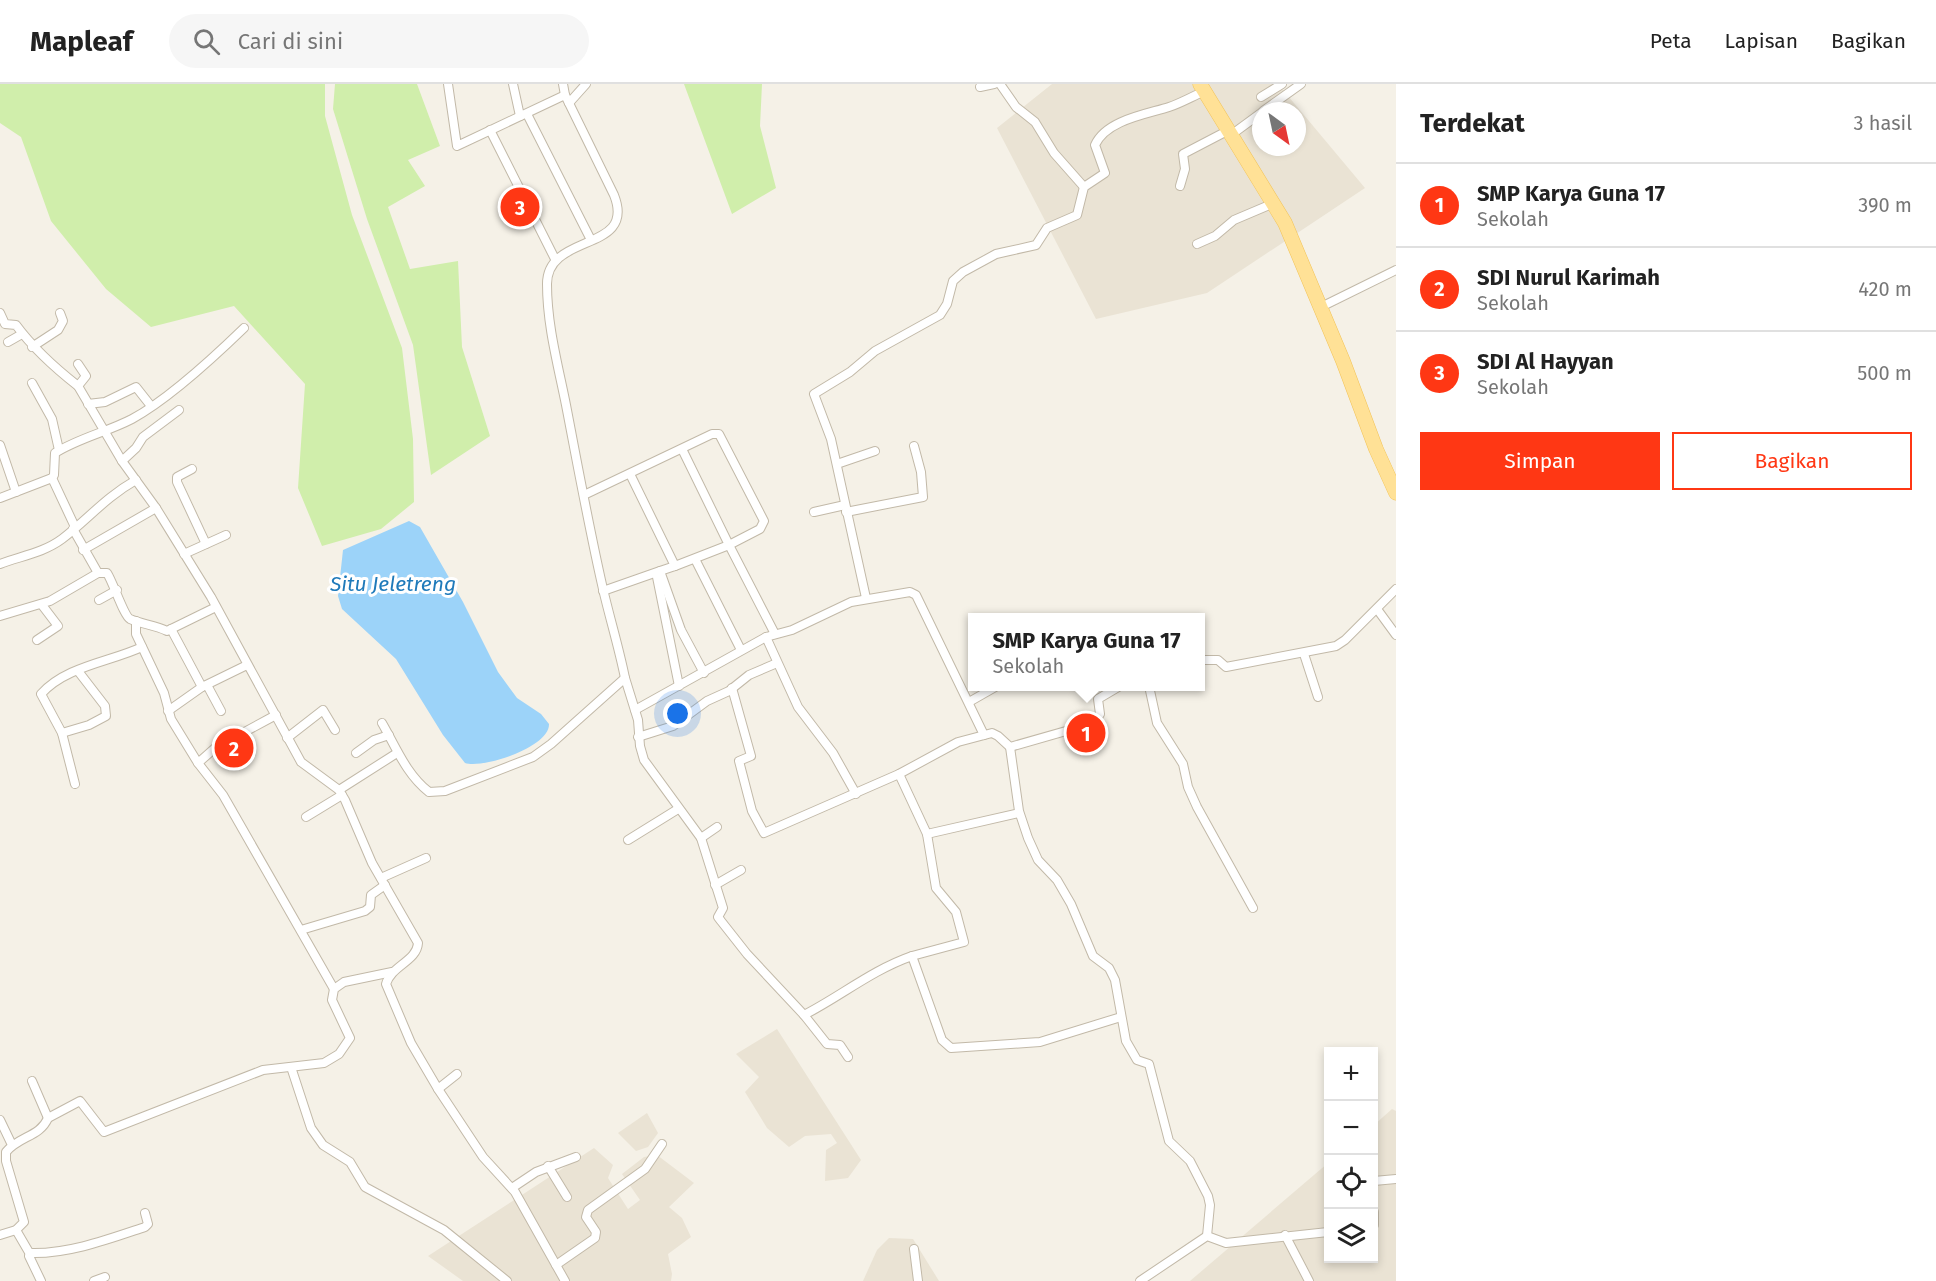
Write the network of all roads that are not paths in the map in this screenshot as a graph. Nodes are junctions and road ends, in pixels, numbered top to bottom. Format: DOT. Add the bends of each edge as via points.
graph roads {
  1 [pos="448,84"];
  2 [pos="513,84"];
  3 [pos="563,84"];
  4 [pos="586,84"];
  5 [pos="994,84"];
  6 [pos="1000,84"];
  7 [pos="1282,84"];
  8 [pos="1300,84"];
  9 [pos="980,87"];
  10 [pos="1202,88"];
  11 [pos="1261,97"];
  12 [pos="567,99"];
  13 [pos="1276,102"];
  14 [pos="524,115"];
  15 [pos="1252,118"];
  16 [pos="490,130"];
  17 [pos="1230,132"];
  18 [pos="1180,186"];
  19 [pos="1084,187"];
  20 [pos="1274,203"];
  21 [pos="591,240"];
  22 [pos="1197,244"];
  23 [pos="555,259"];
  24 [pos="1396,270"];
  25 [pos="1321,307"];
  26 [pos="0,313"];
  27 [pos="60,313"];
  28 [pos="244,328"];
  29 [pos="22,334"];
  30 [pos="8,342"];
  31 [pos="32,346"];
  32 [pos="78,364"];
  33 [pos="32,383"];
  34 [pos="78,386"];
  35 [pos="88,404"];
  36 [pos="151,406"];
  37 [pos="179,410"];
  38 [pos="104,430"];
  39 [pos="0,445"];
  40 [pos="914,446"];
  41 [pos="682,449"];
  42 [pos="59,450"];
  43 [pos="875,451"];
  44 [pos="122,461"];
  45 [pos="837,464"];
  46 [pos="192,470"];
  47 [pos="630,474"];
  48 [pos="52,478"];
  49 [pos="136,480"];
  50 [pos="16,492"];
  51 [pos="1396,492"];
  52 [pos="584,495"];
  53 [pos="0,498"];
  54 [pos="156,508"];
  55 [pos="846,509"];
  56 [pos="814,512"];
  57 [pos="74,528"];
  58 [pos="226,535"];
  59 [pos="206,544"];
  60 [pos="729,545"];
  61 [pos="83,550"];
  62 [pos="184,554"];
  63 [pos="695,559"];
  64 [pos="0,564"];
  65 [pos="675,566"];
  66 [pos="658,572"];
  67 [pos="98,573"];
  68 [pos="1396,589"];
  69 [pos="117,590"];
  70 [pos="603,591"];
  71 [pos="866,598"];
  72 [pos="99,600"];
  73 [pos="42,605"];
  74 [pos="216,607"];
  75 [pos="1377,609"];
  76 [pos="0,616"];
  77 [pos="136,621"];
  78 [pos="171,629"];
  79 [pos="775,634"];
  80 [pos="1396,635"];
  81 [pos="766,637"];
  82 [pos="37,640"];
  83 [pos="142,647"];
  84 [pos="741,650"];
  85 [pos="1304,654"];
  86 [pos="1205,660"];
  87 [pos="777,663"];
  88 [pos="247,665"];
  89 [pos="78,671"];
  90 [pos="704,673"];
  91 [pos="625,678"];
  92 [pos="205,686"];
  93 [pos="679,686"];
  94 [pos="732,688"];
  95 [pos="990,691"];
  96 [pos="1113,691"];
  97 [pos="1150,691"];
  98 [pos="1318,697"];
  99 [pos="969,702"];
  100 [pos="635,710"];
  101 [pos="168,711"];
  102 [pos="221,711"];
  103 [pos="276,715"];
  104 [pos="382,723"];
  105 [pos="335,730"];
  106 [pos="62,733"];
  107 [pos="389,735"];
  108 [pos="984,735"];
  109 [pos="639,737"];
  110 [pos="287,738"];
  111 [pos="1010,747"];
  112 [pos="356,753"];
  113 [pos="397,753"];
  114 [pos="198,763"];
  115 [pos="899,774"];
  116 [pos="75,784"];
  117 [pos="341,793"];
  118 [pos="856,794"];
  119 [pos="678,809"];
  120 [pos="1019,813"];
  121 [pos="306,817"];
  122 [pos="717,827"];
  123 [pos="927,834"];
  124 [pos="701,838"];
  125 [pos="628,840"];
  126 [pos="426,858"];
  127 [pos="741,870"];
  128 [pos="383,882"];
  129 [pos="715,885"];
  130 [pos="1253,908"];
  131 [pos="301,930"];
  132 [pos="912,956"];
  133 [pos="392,972"];
  134 [pos="334,989"];
  135 [pos="804,1015"];
  136 [pos="1121,1017"];
  137 [pos="848,1057"];
  138 [pos="291,1067"];
  139 [pos="457,1074"];
  140 [pos="32,1081"];
  141 [pos="438,1089"];
  142 [pos="48,1118"];
  143 [pos="0,1120"];
  144 [pos="662,1144"];
  145 [pos="12,1145"];
  146 [pos="576,1157"];
  147 [pos="548,1166"];
  148 [pos="1396,1179"];
  149 [pos="1378,1181"];
  150 [pos="512,1188"];
  151 [pos="567,1197"];
  152 [pos="145,1213"];
  153 [pos="16,1230"];
  154 [pos="1324,1232"];
  155 [pos="0,1235"];
  156 [pos="1286,1235"];
  157 [pos="1207,1236"];
  158 [pos="914,1249"];
  159 [pos="30,1254"];
  160 [pos="556,1265"];
  161 [pos="105,1277"];
  162 [pos="41,1281"];
  163 [pos="94,1281"];
  164 [pos="507,1281"];
  165 [pos="565,1281"];
  166 [pos="918,1281"];
  167 [pos="1140,1281"];
  168 [pos="1309,1281"];
  1 -- 16 [label="street" via="457,146"];
  2 -- 14 [label="street"];
  3 -- 12 [label="street"];
  4 -- 12 [label="street"];
  5 -- 9 [label="street"];
  6 -- 19 [label="street" via="1016,107 1035,122 1054,153"];
  7 -- 11 [label="street"];
  8 -- 13 [label="street"];
  10 -- 17 [label="main road"];
  10 -- 19 [label="street" via="1169,107 1131,116 1101,137 1095,145 1105,173"];
  12 -- 14 [label="street"];
  12 -- 21 [label="street" via="618,210 613,229"];
  14 -- 16 [label="street"];
  14 -- 21 [label="street"];
  15 -- 17 [label="street"];
  16 -- 23 [label="street"];
  17 -- 18 [label="street" via="1183,154 1185,169"];
  17 -- 20 [label="main road"];
  19 -- 45 [label="street" via="1074,217 1047,228 1036,245 996,254 963,272 953,281 940,315 875,351 815,393"];
  20 -- 22 [label="street" via="1234,219 1215,236"];
  20 -- 25 [label="main road"];
  21 -- 23 [label="street"];
  23 -- 52 [label="street" via="547,273 548,306"];
  24 -- 25 [label="street"];
  25 -- 51 [label="main road"];
  26 -- 29 [label="street" via="5,324 16,325"];
  27 -- 31 [label="street" via="63,321 59,328"];
  28 -- 36 [label="street"];
  29 -- 30 [label="street"];
  29 -- 31 [label="street"];
  31 -- 34 [label="street"];
  32 -- 34 [label="street" via="86,376"];
  33 -- 42 [label="street" via="52,418"];
  34 -- 35 [label="street"];
  35 -- 36 [label="street" via="105,402 136,387"];
  35 -- 38 [label="street"];
  36 -- 38 [label="street"];
  37 -- 44 [label="street" via="143,437"];
  38 -- 42 [label="street"];
  38 -- 44 [label="street"];
  39 -- 50 [label="street"];
  40 -- 55 [label="street" via="923,497"];
  41 -- 47 [label="street"];
  41 -- 60 [label="street"];
  41 -- 60 [label="street" via="719,434 762,517 760,529"];
  42 -- 48 [label="street" via="53,455"];
  43 -- 45 [label="street"];
  44 -- 49 [label="street"];
  45 -- 55 [label="street"];
  46 -- 59 [label="street" via="177,477 177,482"];
  47 -- 52 [label="street"];
  47 -- 65 [label="street"];
  48 -- 50 [label="street"];
  48 -- 57 [label="street"];
  49 -- 54 [label="street"];
  49 -- 57 [label="street" via="108,497"];
  50 -- 53 [label="street"];
  52 -- 70 [label="street"];
  54 -- 61 [label="street"];
  54 -- 62 [label="street"];
  55 -- 56 [label="street"];
  55 -- 71 [label="street"];
  57 -- 61 [label="street"];
  57 -- 64 [label="street" via="39,552"];
  58 -- 59 [label="street"];
  59 -- 62 [label="street"];
  60 -- 63 [label="street"];
  60 -- 79 [label="street"];
  61 -- 67 [label="street"];
  62 -- 74 [label="street"];
  63 -- 65 [label="street"];
  63 -- 84 [label="street"];
  65 -- 66 [label="street"];
  66 -- 70 [label="street"];
  66 -- 90 [label="street" via="681,630"];
  66 -- 93 [label="street"];
  67 -- 69 [label="street" via="107,573"];
  67 -- 73 [label="street"];
  68 -- 75 [label="street"];
  69 -- 72 [label="street"];
  69 -- 77 [label="street" via="126,616"];
  70 -- 91 [label="street"];
  71 -- 79 [label="street"];
  71 -- 99 [label="street" via="908,592 916,595"];
  73 -- 76 [label="street"];
  73 -- 82 [label="street" via="58,626"];
  74 -- 78 [label="street"];
  74 -- 88 [label="street"];
  75 -- 80 [label="street"];
  75 -- 85 [label="street" via="1341,642"];
  77 -- 78 [label="street" via="166,631"];
  77 -- 83 [label="street"];
  78 -- 92 [label="street"];
  79 -- 81 [label="street"];
  81 -- 84 [label="street"];
  81 -- 87 [label="street"];
  83 -- 89 [label="street"];
  83 -- 101 [label="street" via="164,693"];
  84 -- 90 [label="street"];
  85 -- 86 [label="street" via="1226,667 1218,660"];
  85 -- 98 [label="street"];
  87 -- 94 [label="street" via="748,675"];
  87 -- 118 [label="street" via="798,707 838,761"];
  88 -- 92 [label="street"];
  88 -- 103 [label="street"];
  89 -- 106 [label="street" via="41,694"];
  89 -- 106 [label="street" via="105,706 106,716"];
  90 -- 93 [label="street"];
  91 -- 100 [label="street"];
  91 -- 113 [label="street" via="542,751 446,791 429,792"];
  92 -- 101 [label="street"];
  92 -- 102 [label="street"];
  93 -- 100 [label="street"];
  94 -- 109 [label="street" via="673,726"];
  94 -- 118 [label="street" via="751,756 739,761 752,811 764,833"];
  95 -- 99 [label="street"];
  96 -- 111 [label="street" via="1098,699 1100,714 1094,723"];
  97 -- 130 [label="street" via="1157,723 1184,764 1197,807"];
  99 -- 108 [label="street"];
  100 -- 109 [label="street"];
  101 -- 114 [label="street"];
  103 -- 110 [label="street"];
  103 -- 114 [label="street" via="215,748"];
  104 -- 107 [label="street"];
  105 -- 110 [label="street" via="323,710"];
  106 -- 116 [label="street"];
  107 -- 112 [label="street"];
  107 -- 113 [label="street"];
  108 -- 111 [label="street" via="996,734"];
  108 -- 115 [label="street" via="945,747"];
  109 -- 119 [label="street" via="644,760"];
  110 -- 117 [label="street" via="307,769"];
  111 -- 120 [label="street"];
  113 -- 117 [label="street"];
  114 -- 131 [label="street" via="223,795"];
  115 -- 118 [label="street"];
  115 -- 123 [label="street"];
  117 -- 121 [label="street"];
  117 -- 128 [label="street"];
  119 -- 124 [label="street"];
  119 -- 125 [label="street"];
  120 -- 123 [label="street"];
  120 -- 136 [label="street" via="1033,850 1062,888 1094,956 1112,974"];
  122 -- 124 [label="street"];
  123 -- 132 [label="street" via="936,888 957,912 964,942"];
  124 -- 129 [label="street"];
  126 -- 128 [label="street"];
  127 -- 129 [label="street"];
  128 -- 131 [label="street" via="371,895 365,911"];
  128 -- 133 [label="street" via="418,943 416,952"];
  129 -- 135 [label="street" via="723,908 718,917"];
  131 -- 134 [label="street"];
  132 -- 135 [label="street" via="860,980"];
  132 -- 136 [label="street" via="942,1040 951,1048 1040,1042"];
  133 -- 134 [label="street" via="344,982"];
  133 -- 141 [label="street" via="388,988 411,1043"];
  134 -- 138 [label="street" via="332,1000 350,1038 339,1054 324,1063"];
  135 -- 137 [label="street" via="827,1044 840,1045"];
  136 -- 157 [label="street" via="1132,1052 1137,1060 1149,1064 1169,1141 1190,1161 1208,1196"];
  138 -- 142 [label="street" via="262,1070 104,1132 80,1101"];
  138 -- 164 [label="street" via="311,1128 322,1145 350,1162 365,1187 444,1230"];
  139 -- 141 [label="street"];
  140 -- 142 [label="street"];
  141 -- 150 [label="street" via="483,1157"];
  142 -- 145 [label="street" via="43,1130"];
  143 -- 145 [label="street"];
  144 -- 160 [label="street" via="645,1168 588,1210 586,1217 596,1232 595,1238"];
  145 -- 153 [label="street" via="5,1155 24,1221"];
  146 -- 147 [label="street"];
  147 -- 150 [label="street"];
  147 -- 151 [label="street"];
  148 -- 149 [label="street"];
  150 -- 160 [label="street"];
  152 -- 159 [label="street" via="145,1227 64,1250"];
  153 -- 155 [label="street"];
  153 -- 159 [label="street"];
  154 -- 156 [label="street"];
  156 -- 157 [label="street" via="1226,1243"];
  156 -- 168 [label="street"];
  157 -- 167 [label="street"];
  158 -- 166 [label="street"];
  159 -- 162 [label="street"];
  160 -- 165 [label="street"];
  161 -- 163 [label="street"];
}
